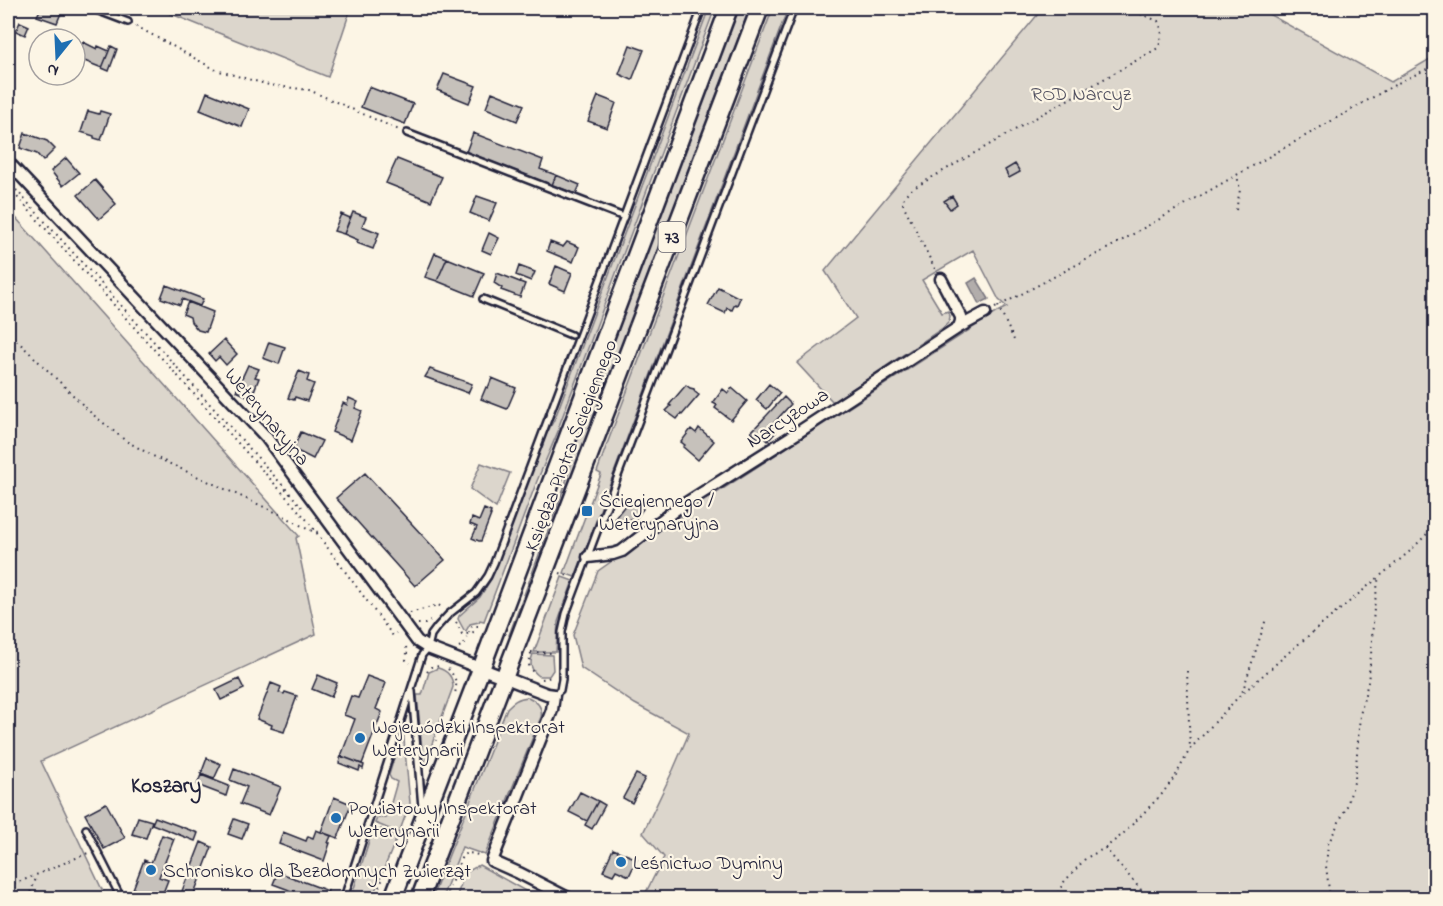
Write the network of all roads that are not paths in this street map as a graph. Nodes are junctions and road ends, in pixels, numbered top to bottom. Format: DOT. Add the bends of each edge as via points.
graph roads {
  1 [pos="91,8"];
  2 [pos="702,8"];
  3 [pos="729,8"];
  4 [pos="760,8"];
  5 [pos="794,8"];
  6 [pos="128,22"];
  7 [pos="407,133"];
  8 [pos="8,162"];
  9 [pos="624,217"];
  10 [pos="938,275"];
  11 [pos="483,299"];
  12 [pos="986,313"];
  13 [pos="959,327"];
  14 [pos="571,335"];
  15 [pos="588,557"];
  16 [pos="428,648"];
  17 [pos="481,669"];
  18 [pos="504,678"];
  19 [pos="412,686"];
  20 [pos="554,695"];
  21 [pos="423,820"];
  22 [pos="86,829"];
  23 [pos="121,898"];
  24 [pos="344,898"];
  25 [pos="393,898"];
  26 [pos="420,898"];
  27 [pos="568,898"];
  1 -- 6 [label="lane"];
  2 -- 9 [label="lane"];
  3 -- 17 [label="main road, Księdza Piotra Ściegiennego / 73"];
  4 -- 18 [label="main road, Księdza Piotra Ściegiennego / 73"];
  5 -- 15 [label="lane"];
  7 -- 9 [label="lane"];
  8 -- 16 [label="street, Weterynaryjna" via="267,437 404,624"];
  9 -- 16 [label="lane" via="488,576 476,592 436,627"];
  10 -- 13 [label="street" via="961,316"];
  11 -- 14 [label="lane"];
  12 -- 13 [label="street, Narcyzowa"];
  13 -- 15 [label="street, Narcyzowa" via="675,510 622,551"];
  15 -- 20 [label="lane" via="566,614 561,686"];
  16 -- 17 [label="street, Weterynaryjna"];
  16 -- 19 [label="lane"];
  17 -- 18 [label="street, Weterynaryjna"];
  17 -- 21 [label="main road, Księdza Piotra Ściegiennego / 73"];
  18 -- 20 [label="street, Weterynaryjna"];
  18 -- 26 [label="main road, Księdza Piotra Ściegiennego / 73"];
  19 -- 21 [label="lane"];
  19 -- 24 [label="lane"];
  20 -- 27 [label="street" via="552,710 492,861"];
  21 -- 25 [label="main road, Księdza Piotra Ściegiennego / 73"];
  22 -- 23 [label="lane"];
}
